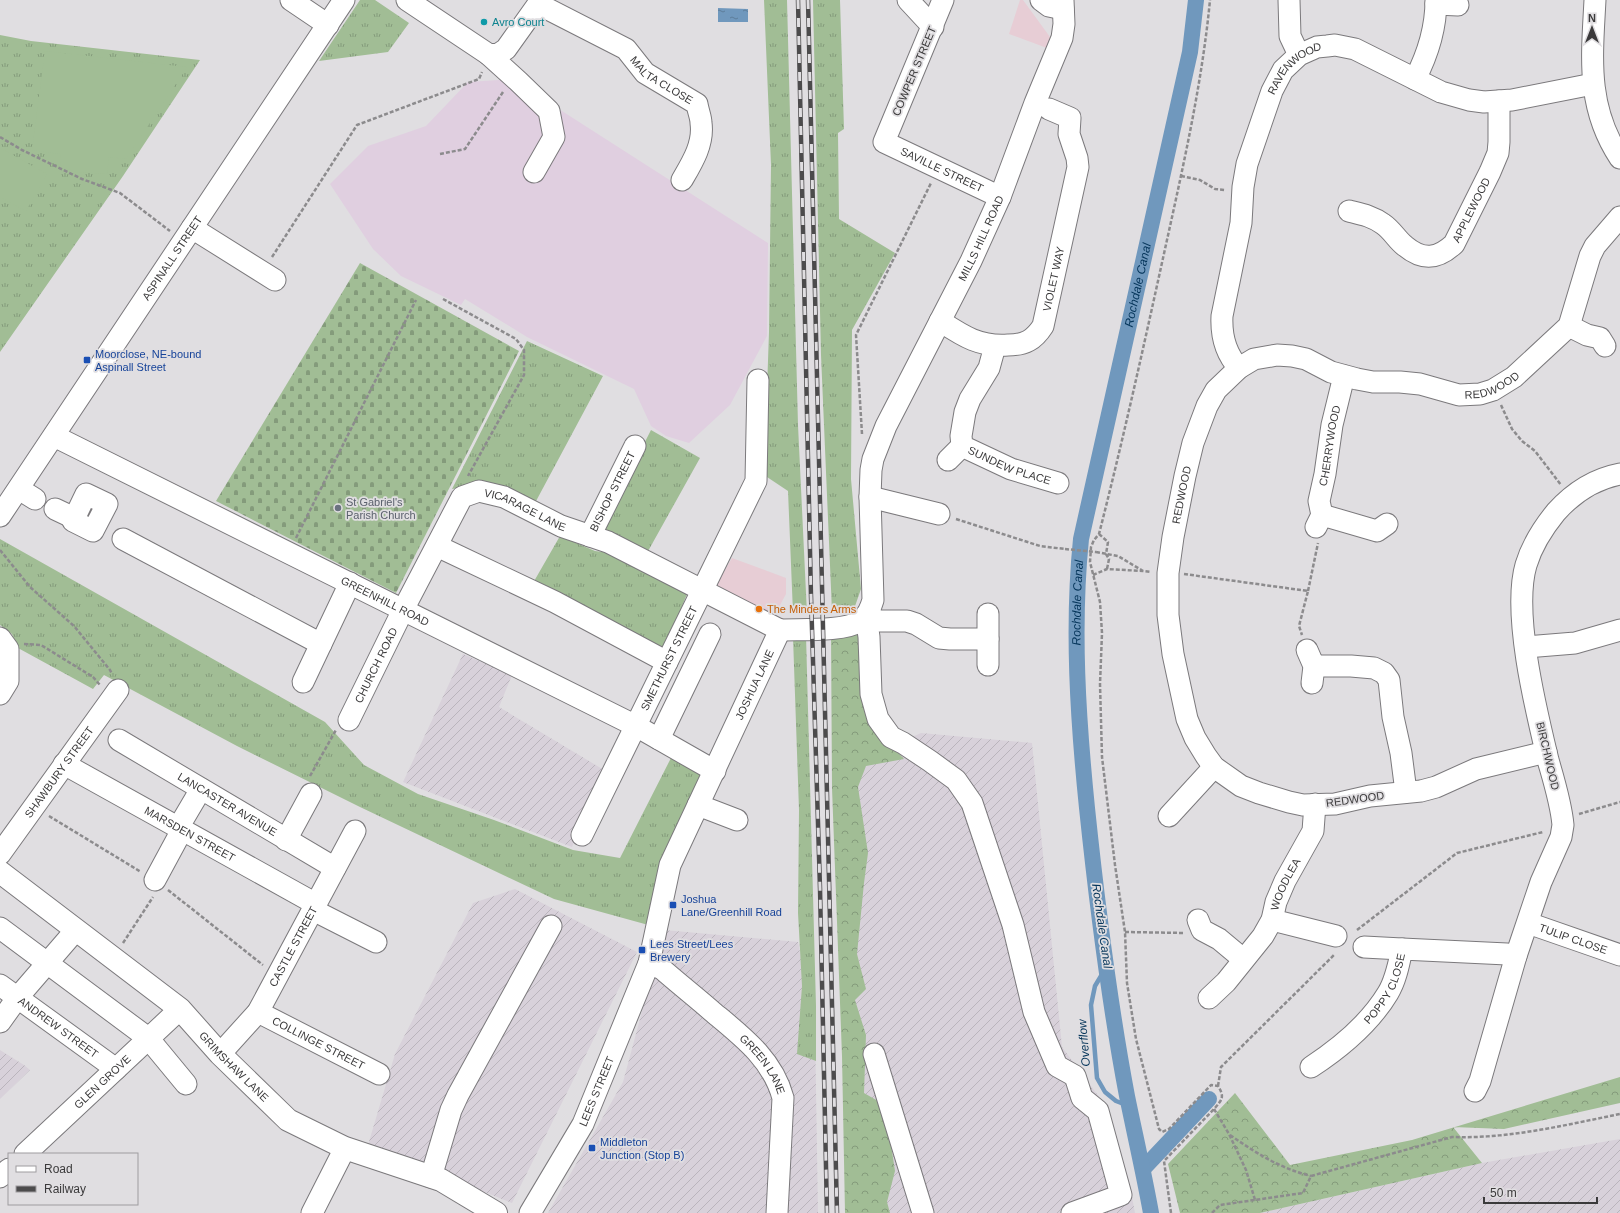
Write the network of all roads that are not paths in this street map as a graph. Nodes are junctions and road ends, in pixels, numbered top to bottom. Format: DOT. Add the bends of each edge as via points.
graph roads {
  1 [pos="291,0"];
  2 [pos="344,0"];
  3 [pos="408,0"];
  4 [pos="908,0"];
  5 [pos="943,0"];
  6 [pos="1041,0"];
  7 [pos="1289,0"];
  8 [pos="1595,0"];
  9 [pos="540,2"];
  10 [pos="1436,2"];
  11 [pos="1063,5"];
  12 [pos="1458,5"];
  13 [pos="328,25"];
  14 [pos="933,27"];
  15 [pos="488,54"];
  16 [pos="1299,55"];
  17 [pos="1415,79"];
  18 [pos="1593,84"];
  19 [pos="1499,101"];
  20 [pos="1049,109"];
  21 [pos="884,142"];
  22 [pos="1620,158"];
  23 [pos="534,172"];
  24 [pos="682,180"];
  25 [pos="1000,197"];
  26 [pos="1349,211"];
  27 [pos="1620,217"];
  28 [pos="188,235"];
  29 [pos="269,276"];
  30 [pos="940,321"];
  31 [pos="1569,326"];
  32 [pos="1604,336"];
  33 [pos="995,346"];
  34 [pos="1239,368"];
  35 [pos="1344,376"];
  36 [pos="758,380"];
  37 [pos="54,436"];
  38 [pos="635,446"];
  39 [pos="1620,474"];
  40 [pos="1058,483"];
  41 [pos="870,497"];
  42 [pos="55,509"];
  43 [pos="939,514"];
  44 [pos="0,516"];
  45 [pos="74,518"];
  46 [pos="1387,524"];
  47 [pos="590,536"];
  48 [pos="123,539"];
  49 [pos="437,546"];
  50 [pos="350,583"];
  51 [pos="703,590"];
  52 [pos="403,610"];
  53 [pos="988,614"];
  54 [pos="866,615"];
  55 [pos="780,630"];
  56 [pos="1620,630"];
  57 [pos="710,634"];
  58 [pos="988,639"];
  59 [pos="3,642"];
  60 [pos="321,644"];
  61 [pos="1526,647"];
  62 [pos="667,662"];
  63 [pos="988,665"];
  64 [pos="1311,666"];
  65 [pos="303,682"];
  66 [pos="0,694"];
  67 [pos="115,694"];
  68 [pos="343,724"];
  69 [pos="636,726"];
  70 [pos="659,739"];
  71 [pos="120,740"];
  72 [pos="1546,752"];
  73 [pos="64,764"];
  74 [pos="1214,767"];
  75 [pos="715,771"];
  76 [pos="310,785"];
  77 [pos="201,789"];
  78 [pos="1406,792"];
  79 [pos="1315,804"];
  80 [pos="698,805"];
  81 [pos="1169,816"];
  82 [pos="737,820"];
  83 [pos="180,829"];
  84 [pos="355,831"];
  85 [pos="582,835"];
  86 [pos="286,840"];
  87 [pos="0,854"];
  88 [pos="335,868"];
  89 [pos="0,872"];
  90 [pos="158,883"];
  91 [pos="314,907"];
  92 [pos="1272,920"];
  93 [pos="1528,923"];
  94 [pos="551,926"];
  95 [pos="0,928"];
  96 [pos="75,931"];
  97 [pos="1198,931"];
  98 [pos="376,942"];
  99 [pos="1402,949"];
  100 [pos="1620,955"];
  101 [pos="1516,956"];
  102 [pos="1243,959"];
  103 [pos="48,963"];
  104 [pos="649,963"];
  105 [pos="0,985"];
  106 [pos="18,997"];
  107 [pos="1209,998"];
  108 [pos="180,1009"];
  109 [pos="258,1012"];
  110 [pos="0,1022"];
  111 [pos="148,1038"];
  112 [pos="220,1054"];
  113 [pos="874,1054"];
  114 [pos="1311,1067"];
  115 [pos="116,1069"];
  116 [pos="379,1074"];
  117 [pos="186,1084"];
  118 [pos="1475,1091"];
  119 [pos="345,1148"];
  120 [pos="26,1153"];
  121 [pos="8,1169"];
  122 [pos="0,1177"];
  123 [pos="431,1177"];
  124 [pos="312,1213"];
  125 [pos="496,1213"];
  126 [pos="530,1213"];
  127 [pos="777,1213"];
  128 [pos="923,1213"];
  129 [pos="1072,1213"];
  1 -- 13 [label="street"];
  2 -- 13 [label="street, ASPINALL STREET"];
  3 -- 15 [label="street"];
  4 -- 14 [label="street"];
  5 -- 14 [label="street, COWPER STREET"];
  6 -- 11 [label="street" via="1049,6"];
  7 -- 16 [label="street" via="1290,36"];
  8 -- 18 [label="street"];
  9 -- 15 [label="street" via="506,49 497,55"];
  9 -- 24 [label="street, MALTA CLOSE" via="626,49 645,73 697,104 701,137 695,157"];
  10 -- 12 [label="street"];
  10 -- 17 [label="street" via="1427,56"];
  11 -- 25 [label="street, MILLS HILL ROAD" via="1062,38"];
  13 -- 28 [label="street, ASPINALL STREET"];
  14 -- 21 [label="street, COWPER STREET"];
  15 -- 23 [label="street" via="548,111 554,137"];
  16 -- 17 [label="street, RAVENWOOD" via="1317,47 1336,45 1365,53"];
  16 -- 34 [label="street, RAVENWOOD" via="1283,70 1272,91 1242,186 1241,223 1222,316 1228,353"];
  17 -- 19 [label="street, RAVENWOOD" via="1455,97"];
  18 -- 19 [label="street, RAVENWOOD"];
  18 -- 22 [label="street" via="1605,129"];
  19 -- 26 [label="street, APPLEWOOD" via="1498,153 1454,244 1446,251 1438,256 1416,254 1385,225 1372,217"];
  20 -- 33 [label="street, VIOLET WAY" via="1077,113 1069,134 1078,167 1044,326 1027,343"];
  21 -- 25 [label="street, SAVILLE STREET"];
  25 -- 30 [label="street, MILLS HILL ROAD"];
  27 -- 31 [label="street" via="1595,246 1590,256"];
  28 -- 29 [label="street"];
  28 -- 37 [label="street, ASPINALL STREET"];
  30 -- 33 [label="street, VIOLET WAY" via="982,344"];
  30 -- 41 [label="street, MILLS HILL ROAD" via="886,426 875,453"];
  31 -- 32 [label="street" via="1587,335"];
  31 -- 35 [label="street, REDWOOD" via="1514,377 1493,390 1480,394 1459,395 1420,384 1373,382"];
  33 -- 40 [label="street, SUNDEW PLACE" via="989,368 965,412 955,453"];
  34 -- 35 [label="street, REDWOOD" via="1265,356 1292,356 1306,359"];
  34 -- 74 [label="street, REDWOOD" via="1216,390 1194,443 1182,491 1168,573 1168,615 1177,680 1187,719 1195,738"];
  35 -- 46 [label="street, CHERRYWOOD" via="1319,501 1319,521 1378,531"];
  36 -- 51 [label="street, SMETHURST STREET" via="756,481"];
  37 -- 44 [label="street, ASPINALL STREET" via="27,494"];
  37 -- 50 [label="street, GREENHILL ROAD"];
  38 -- 47 [label="street, BISHOP STREET"];
  39 -- 61 [label="street, BIRCHWOOD" via="1583,488 1571,497 1539,535 1526,565 1522,596"];
  41 -- 43 [label="street"];
  41 -- 54 [label="street" via="873,600"];
  42 -- 45 [label="street"];
  47 -- 49 [label="street, VICARAGE LANE" via="561,526 504,497 479,491 462,497"];
  47 -- 51 [label="street, VICARAGE LANE" via="608,542"];
  48 -- 60 [label="street"];
  49 -- 52 [label="street"];
  49 -- 62 [label="street" via="555,602"];
  50 -- 52 [label="street, GREENHILL ROAD"];
  50 -- 60 [label="street"];
  51 -- 55 [label="street, VICARAGE LANE"];
  51 -- 62 [label="street, SMETHURST STREET"];
  52 -- 68 [label="street, CHURCH ROAD"];
  52 -- 69 [label="street, GREENHILL ROAD"];
  53 -- 58 [label="street"];
  54 -- 55 [label="street" via="861,621 841,628"];
  54 -- 58 [label="street" via="878,622 907,621 939,638"];
  54 -- 129 [label="street" via="871,694 878,719 891,737 956,780 972,803 1013,925 1034,1012 1057,1066 1075,1076 1082,1098 1098,1111 1121,1195"];
  55 -- 75 [label="street, JOSHUA LANE"];
  56 -- 61 [label="street" via="1575,643"];
  57 -- 70 [label="street"];
  58 -- 63 [label="street"];
  59 -- 66 [label="street" via="8,649 8,681"];
  60 -- 65 [label="street"];
  61 -- 72 [label="street, BIRCHWOOD"];
  62 -- 69 [label="street, SMETHURST STREET"];
  64 -- 78 [label="street" via="1351,666 1374,668 1384,672 1389,680 1392,717 1401,753"];
  67 -- 73 [label="street, SHAWBURY STREET"];
  69 -- 70 [label="street, GREENHILL ROAD"];
  69 -- 85 [label="street, SMETHURST STREET"];
  70 -- 75 [label="street, GREENHILL ROAD"];
  71 -- 77 [label="street, LANCASTER AVENUE"];
  72 -- 78 [label="street, REDWOOD" via="1476,769 1436,787"];
  72 -- 93 [label="street, BIRCHWOOD" via="1563,825 1561,837 1541,882"];
  73 -- 83 [label="street, MARSDEN STREET"];
  73 -- 87 [label="street, SHAWBURY STREET"];
  74 -- 79 [label="street, REDWOOD" via="1241,786 1259,793 1303,805"];
  74 -- 81 [label="street" via="1179,793"];
  75 -- 80 [label="street, JOSHUA LANE"];
  76 -- 86 [label="street"];
  77 -- 83 [label="street"];
  77 -- 86 [label="street, LANCASTER AVENUE"];
  78 -- 79 [label="street, REDWOOD" via="1370,796 1335,804"];
  79 -- 92 [label="street, WOODLEA" via="1313,831 1285,881"];
  80 -- 82 [label="street"];
  80 -- 104 [label="street, JOSHUA LANE" via="670,866"];
  83 -- 90 [label="street"];
  83 -- 91 [label="street, MARSDEN STREET"];
  84 -- 88 [label="street, CASTLE STREET"];
  86 -- 88 [label="street, LANCASTER AVENUE"];
  88 -- 91 [label="street, CASTLE STREET"];
  89 -- 96 [label="main road, GRIMSHAW LANE"];
  91 -- 98 [label="street, MARSDEN STREET"];
  91 -- 109 [label="street, CASTLE STREET"];
  92 -- 99 [label="street" via="1317,922 1349,941"];
  92 -- 102 [label="street, WOODLEA"];
  93 -- 100 [label="street, TULIP CLOSE"];
  93 -- 101 [label="street, BIRCHWOOD"];
  94 -- 123 [label="street" via="458,1095"];
  95 -- 103 [label="street"];
  96 -- 103 [label="street"];
  96 -- 108 [label="main road, GRIMSHAW LANE"];
  97 -- 102 [label="street" via="1219,940"];
  99 -- 101 [label="street, POPPY CLOSE"];
  99 -- 114 [label="street, POPPY CLOSE" via="1392,986 1380,1005 1349,1038"];
  101 -- 118 [label="street, BIRCHWOOD" via="1491,1073"];
  102 -- 107 [label="street, WOODLEA" via="1226,982"];
  103 -- 106 [label="street"];
  103 -- 111 [label="street"];
  104 -- 126 [label="street, LEES STREET" via="583,1124"];
  104 -- 127 [label="street, GREEN LANE" via="662,969 738,1033 758,1052 779,1085 783,1098"];
  105 -- 106 [label="street, ANDREW STREET"];
  106 -- 110 [label="street"];
  106 -- 115 [label="street, ANDREW STREET"];
  108 -- 111 [label="street, GLEN GROVE"];
  108 -- 112 [label="main road, GRIMSHAW LANE"];
  109 -- 112 [label="street, CASTLE STREET"];
  109 -- 116 [label="street, COLLINGE STREET"];
  111 -- 115 [label="street, GLEN GROVE"];
  111 -- 117 [label="street"];
  112 -- 119 [label="main road, GRIMSHAW LANE" via="288,1120"];
  113 -- 128 [label="street"];
  115 -- 120 [label="street, GLEN GROVE"];
  119 -- 123 [label="main road, GRIMSHAW LANE"];
  119 -- 124 [label="street"];
  121 -- 122 [label="street"];
  123 -- 125 [label="main road, GRIMSHAW LANE" via="441,1180"];
}
